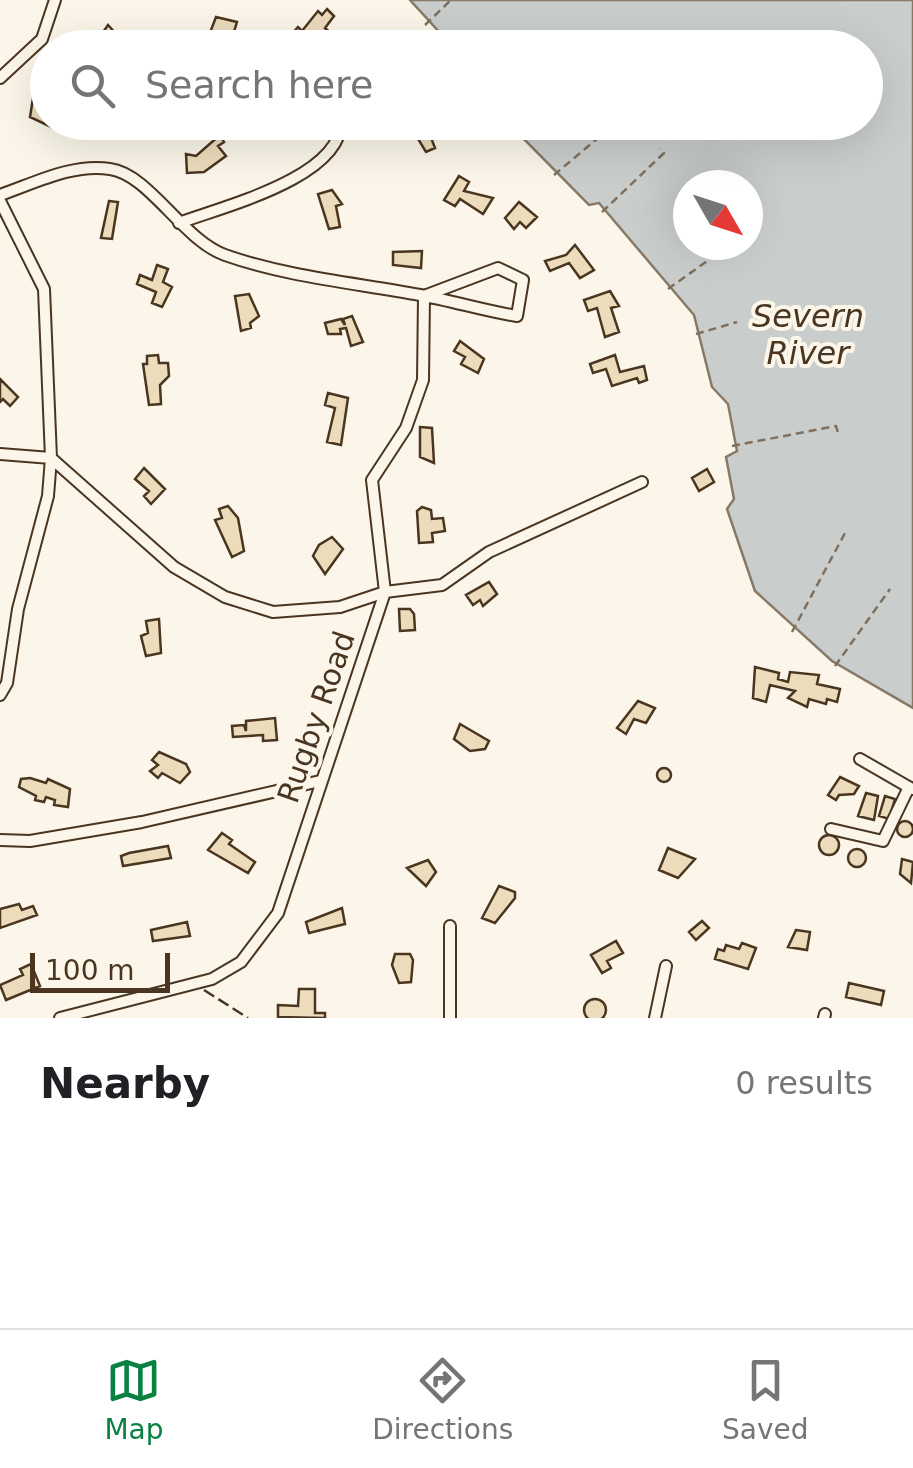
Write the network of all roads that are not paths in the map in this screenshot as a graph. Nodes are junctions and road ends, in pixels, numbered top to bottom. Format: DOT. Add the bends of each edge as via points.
graph roads {
  1 [pos="55,0"];
  2 [pos="45,30"];
  3 [pos="30,50"];
  4 [pos="0,78"];
  5 [pos="337,140"];
  6 [pos="0,198"];
  7 [pos="179,223"];
  8 [pos="432,295"];
  9 [pos="0,454"];
  10 [pos="51,458"];
  11 [pos="642,482"];
  12 [pos="385,592"];
  13 [pos="0,696"];
  14 [pos="860,760"];
  15 [pos="320,781"];
  16 [pos="911,788"];
  17 [pos="831,828"];
  18 [pos="0,840"];
  19 [pos="450,926"];
  20 [pos="666,966"];
  21 [pos="60,1018"];
  22 [pos="450,1018"];
  23 [pos="655,1018"];
  1 -- 2 [label="street"];
  3 -- 4 [label="street"];
  5 -- 7 [label="street" via="293,178"];
  6 -- 7 [label="street" via="70,171 115,169"];
  6 -- 10 [label="street" via="44,289"];
  7 -- 8 [label="street" via="224,255"];
  8 -- 8 [label="street" via="498,268 522,280 518,316"];
  8 -- 12 [label="street, Rugby Road" via="423,380 406,428 372,480"];
  9 -- 10 [label="street"];
  10 -- 12 [label="street" via="174,567 236,602 273,612 340,607"];
  10 -- 13 [label="street" via="48,496"];
  11 -- 12 [label="street" via="489,552 442,585"];
  12 -- 15 [label="street, Rugby Road"];
  14 -- 16 [label="street"];
  15 -- 18 [label="street" via="142,822 30,842"];
  15 -- 21 [label="street, Rugby Road" via="278,913 241,962 194,987"];
  16 -- 17 [label="street" via="883,842"];
  19 -- 22 [label="street"];
  20 -- 23 [label="street"];
}
